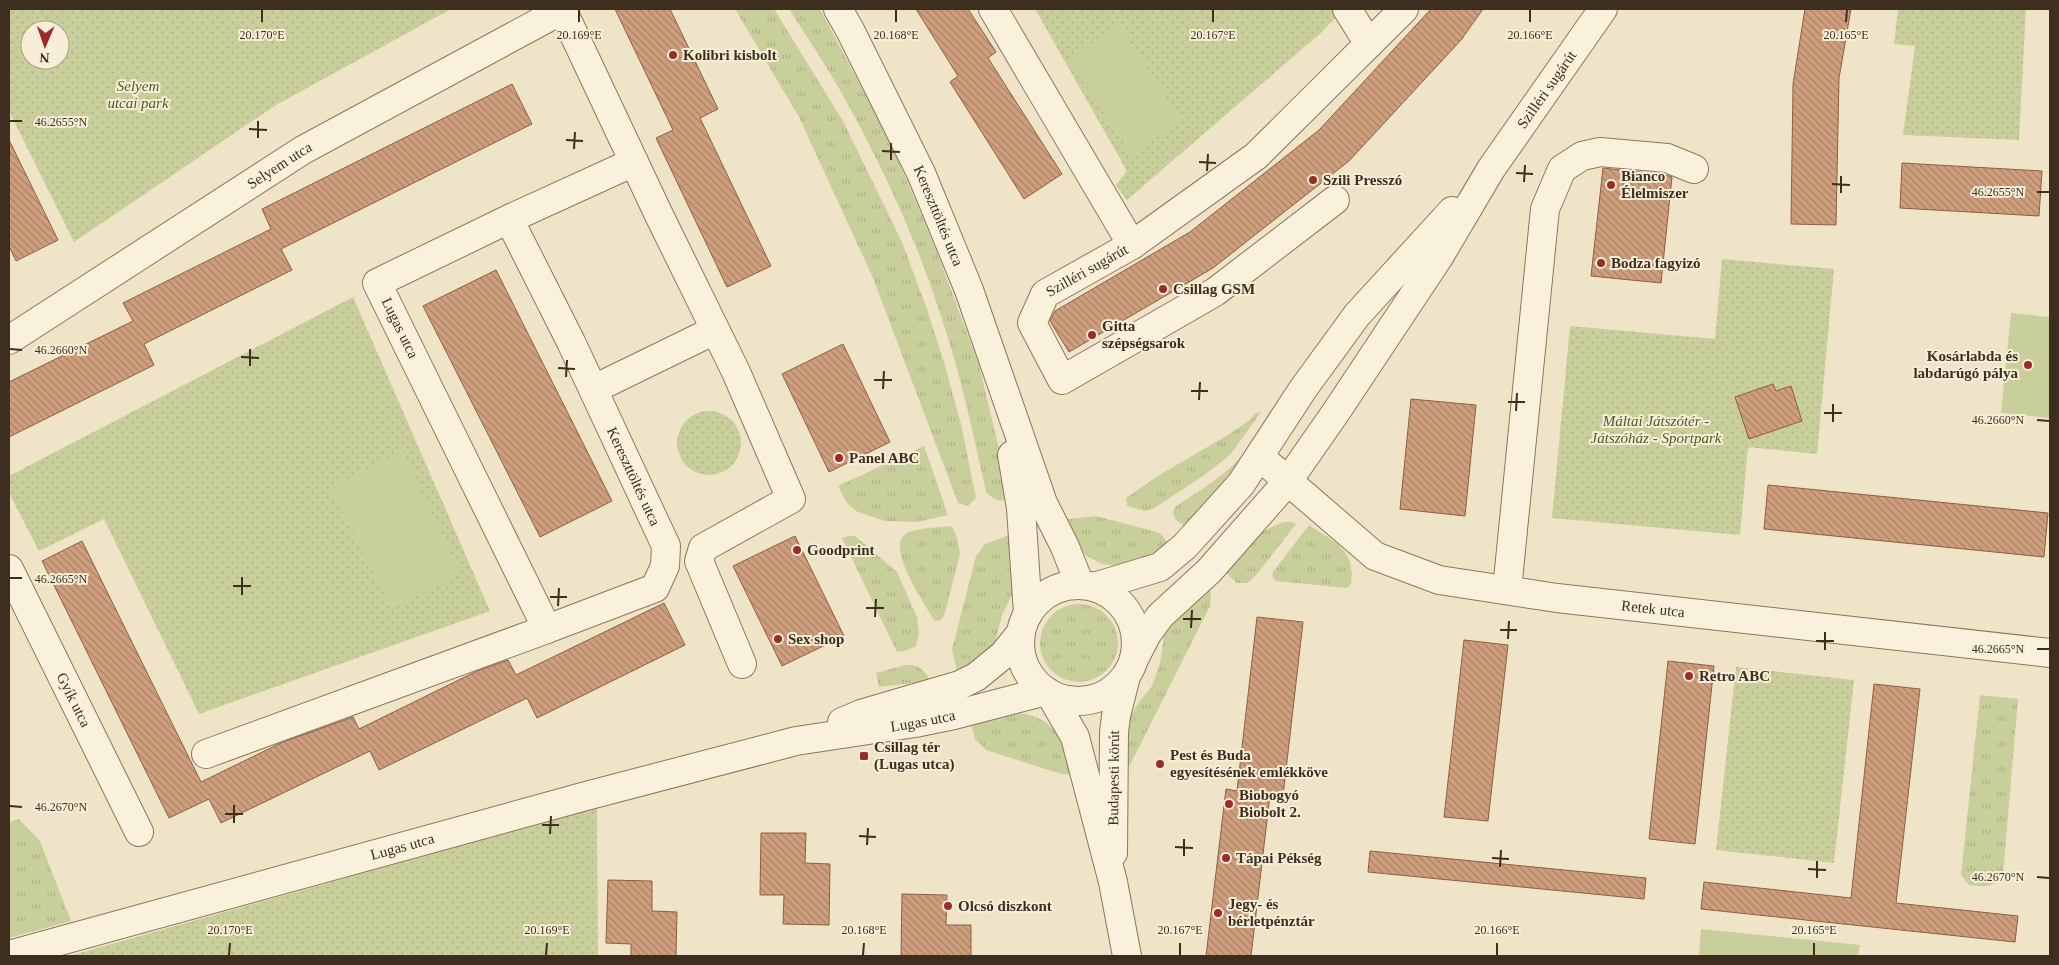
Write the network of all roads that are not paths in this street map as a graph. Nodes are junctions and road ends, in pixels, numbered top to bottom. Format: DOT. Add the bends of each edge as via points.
graph roads {
  1 [pos="838,9"];
  2 [pos="993,9"];
  3 [pos="1347,9"];
  4 [pos="1404,9"];
  5 [pos="1603,9"];
  6 [pos="562,10"];
  7 [pos="1369,44"];
  8 [pos="634,162"];
  9 [pos="1491,169"];
  10 [pos="1694,169"];
  11 [pos="1335,200"];
  12 [pos="508,219"];
  13 [pos="1132,245"];
  14 [pos="715,330"];
  15 [pos="10,337"];
  16 [pos="998,374"];
  17 [pos="594,389"];
  18 [pos="1260,457"];
  19 [pos="1288,481"];
  20 [pos="9,569"];
  21 [pos="1087,586"];
  22 [pos="1507,590"];
  23 [pos="1024,624"];
  24 [pos="547,629"];
  25 [pos="2050,653"];
  26 [pos="742,664"];
  27 [pos="1130,667"];
  28 [pos="1048,692"];
  29 [pos="796,741"];
  30 [pos="206,754"];
  31 [pos="139,832"];
  32 [pos="1112,882"];
  33 [pos="9,955"];
  34 [pos="1127,956"];
  1 -- 16 [label="street, Kereszttöltés utca" via="921,173 969,290"];
  2 -- 13 [label="street"];
  3 -- 7 [label="street"];
  4 -- 7 [label="street, Szilléri sugárút"];
  5 -- 9 [label="street, Szilléri sugárút"];
  6 -- 8 [label="street"];
  6 -- 15 [label="street, Selyem utca" via="303,150"];
  7 -- 13 [label="street, Szilléri sugárút" via="1256,156"];
  8 -- 12 [label="street, Lugas utca"];
  8 -- 14 [label="street"];
  9 -- 18 [label="street, Szilléri sugárút" via="1357,316"];
  9 -- 19 [label="street, Szilléri sugárút" via="1439,257"];
  10 -- 22 [label="street" via="1667,158 1600,152 1582,156 1562,169 1545,209"];
  11 -- 13 [label="street, Szilléri sugárút" via="1215,292 1062,380 1032,323 1045,294"];
  12 -- 17 [label="street, Kereszttöltés utca"];
  12 -- 24 [label="street, Lugas utca" via="377,283"];
  14 -- 17 [label="street"];
  14 -- 26 [label="street" via="791,499 703,548 699,561"];
  16 -- 21 [label="street, Kereszttöltés utca" via="1043,503"];
  16 -- 23 [label="street, Kereszttöltés utca" via="1021,508"];
  17 -- 24 [label="street, Kereszttöltés utca" via="666,546 665,566 655,588"];
  18 -- 19 [label="street, Retek utca"];
  18 -- 21 [label="street, Szilléri sugárút" via="1241,484 1185,546 1160,567"];
  19 -- 22 [label="street, Retek utca" via="1375,556 1439,580"];
  19 -- 27 [label="street, Szilléri sugárút" via="1209,571 1160,616"];
  20 -- 31 [label="street, Gyík utca"];
  21 -- 23 [label="street" via="1065,586 1050,592 1037,601"];
  21 -- 27 [label="street" via="1111,595 1124,607 1133,623 1136,641"];
  22 -- 25 [label="street, Retek utca"];
  23 -- 28 [label="street" via="1020,650 1024,665 1032,679"];
  23 -- 29 [label="street, Lugas utca" via="1003,654 976,677 960,685 861,714"];
  24 -- 30 [label="street"];
  27 -- 28 [label="street" via="1118,686 1095,699 1068,700"];
  27 -- 32 [label="street, Budapesti körút" via="1114,732"];
  28 -- 29 [label="street, Lugas utca" via="915,723"];
  28 -- 32 [label="street, Budapesti körút" via="1074,738"];
  29 -- 33 [label="street, Lugas utca"];
  32 -- 34 [label="street, Budapesti körút"];
}
